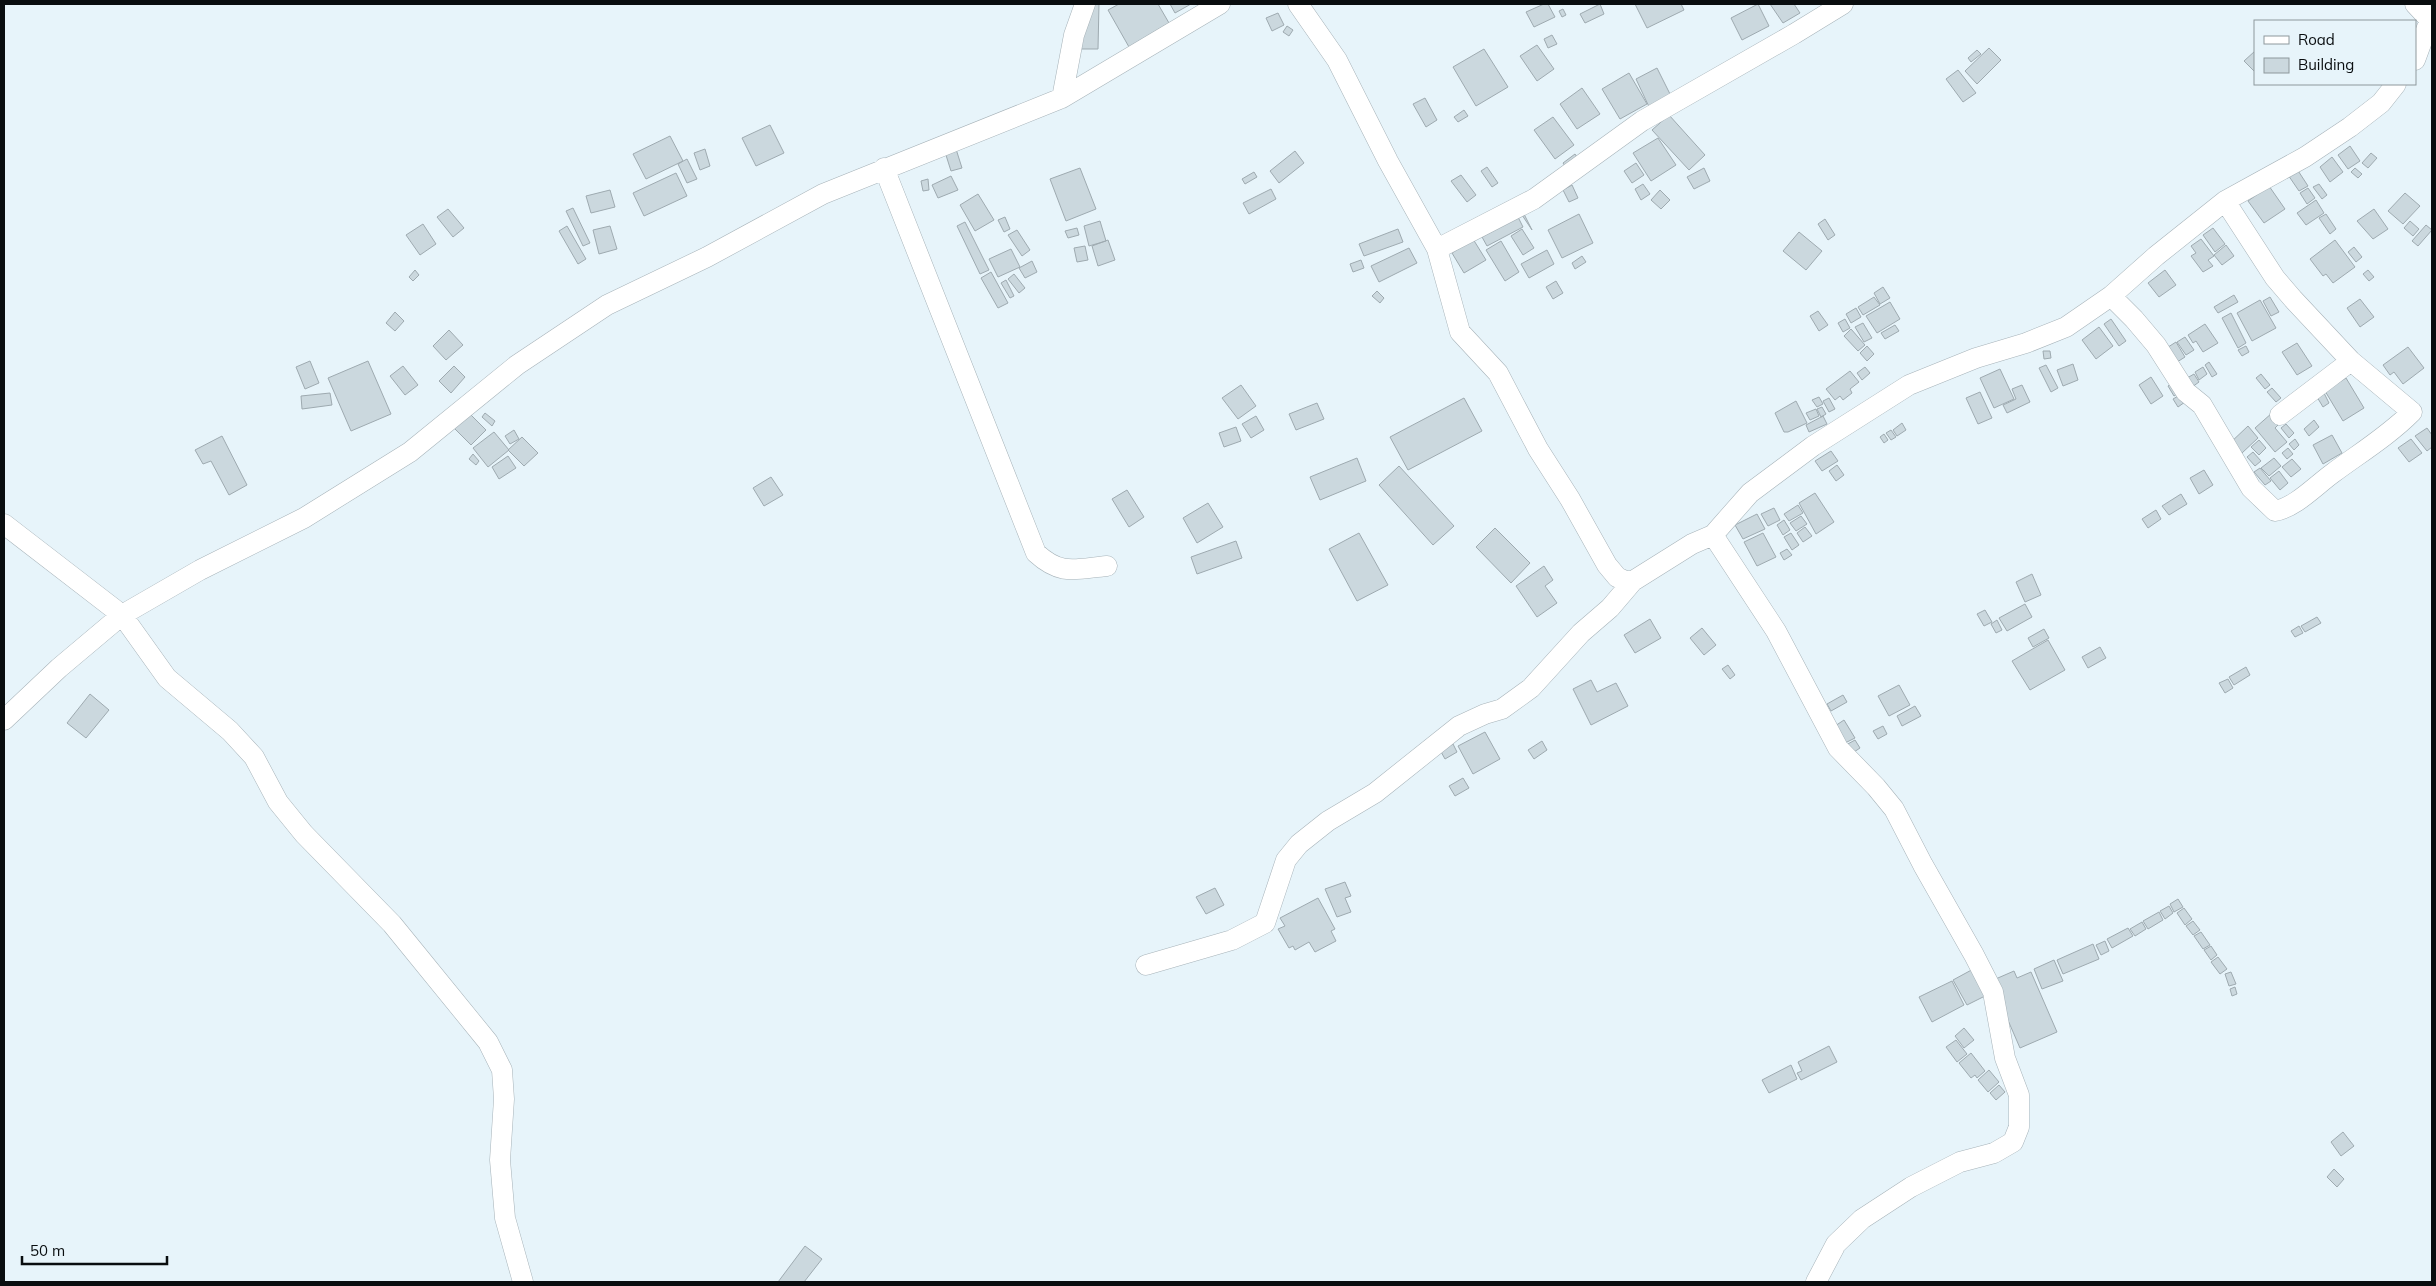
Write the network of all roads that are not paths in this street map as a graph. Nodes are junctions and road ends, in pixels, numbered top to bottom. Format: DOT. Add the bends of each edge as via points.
graph roads {
  1 [pos="1085,4"];
  2 [pos="1220,4"];
  3 [pos="1298,4"];
  4 [pos="1843,4"];
  5 [pos="2415,4"];
  6 [pos="2430,16"];
  7 [pos="2416,57"];
  8 [pos="2395,85"];
  9 [pos="1062,98"];
  10 [pos="884,168"];
  11 [pos="2225,201"];
  12 [pos="1436,249"];
  13 [pos="2111,296"];
  14 [pos="2351,362"];
  15 [pos="2280,414"];
  16 [pos="4,524"];
  17 [pos="1713,535"];
  18 [pos="1107,566"];
  19 [pos="1633,581"];
  20 [pos="122,615"];
  21 [pos="4,720"];
  22 [pos="1146,965"];
  23 [pos="523,1282"];
  24 [pos="1816,1282"];
  1 -- 9 [label="street" via="1074,35"];
  2 -- 9 [label="street"];
  3 -- 12 [label="street" via="1337,60"];
  4 -- 12 [label="street" via="1642,121 1534,199"];
  5 -- 6 [label="street"];
  6 -- 7 [label="street"];
  8 -- 11 [label="street" via="2382,103 2350,127 2305,157"];
  9 -- 10 [label="street"];
  10 -- 18 [label="street" via="1036,553 1050,565 1068,570"];
  10 -- 20 [label="street" via="823,194 707,257 607,306 517,365 410,452 304,518 200,570"];
  11 -- 13 [label="street"];
  11 -- 14 [label="street" via="2275,278"];
  12 -- 19 [label="street" via="1460,332 1498,373 1538,449 1607,566 1617,577"];
  13 -- 14 [label="street" via="2156,345 2186,392 2202,405 2251,488 2275,510 2286,509 2378,443 2412,412"];
  13 -- 17 [label="street" via="2066,327 1909,385 1813,446 1750,493"];
  14 -- 15 [label="street"];
  16 -- 20 [label="street"];
  17 -- 19 [label="street" via="1692,544"];
  17 -- 24 [label="street" via="1776,630 1838,748 1894,809 1974,955 1993,992 2005,1058 2019,1096 2019,1127 2013,1142 1994,1153 1943,1170 1862,1218 1836,1244"];
  19 -- 22 [label="street" via="1531,688 1502,709 1459,726 1376,793 1328,821 1299,844 1286,860 1264,922 1232,940"];
  20 -- 21 [label="street"];
  20 -- 23 [label="street" via="167,678 230,731 254,757 278,802 304,834 392,924 488,1042 502,1070 504,1099 500,1160 505,1218"];
}
